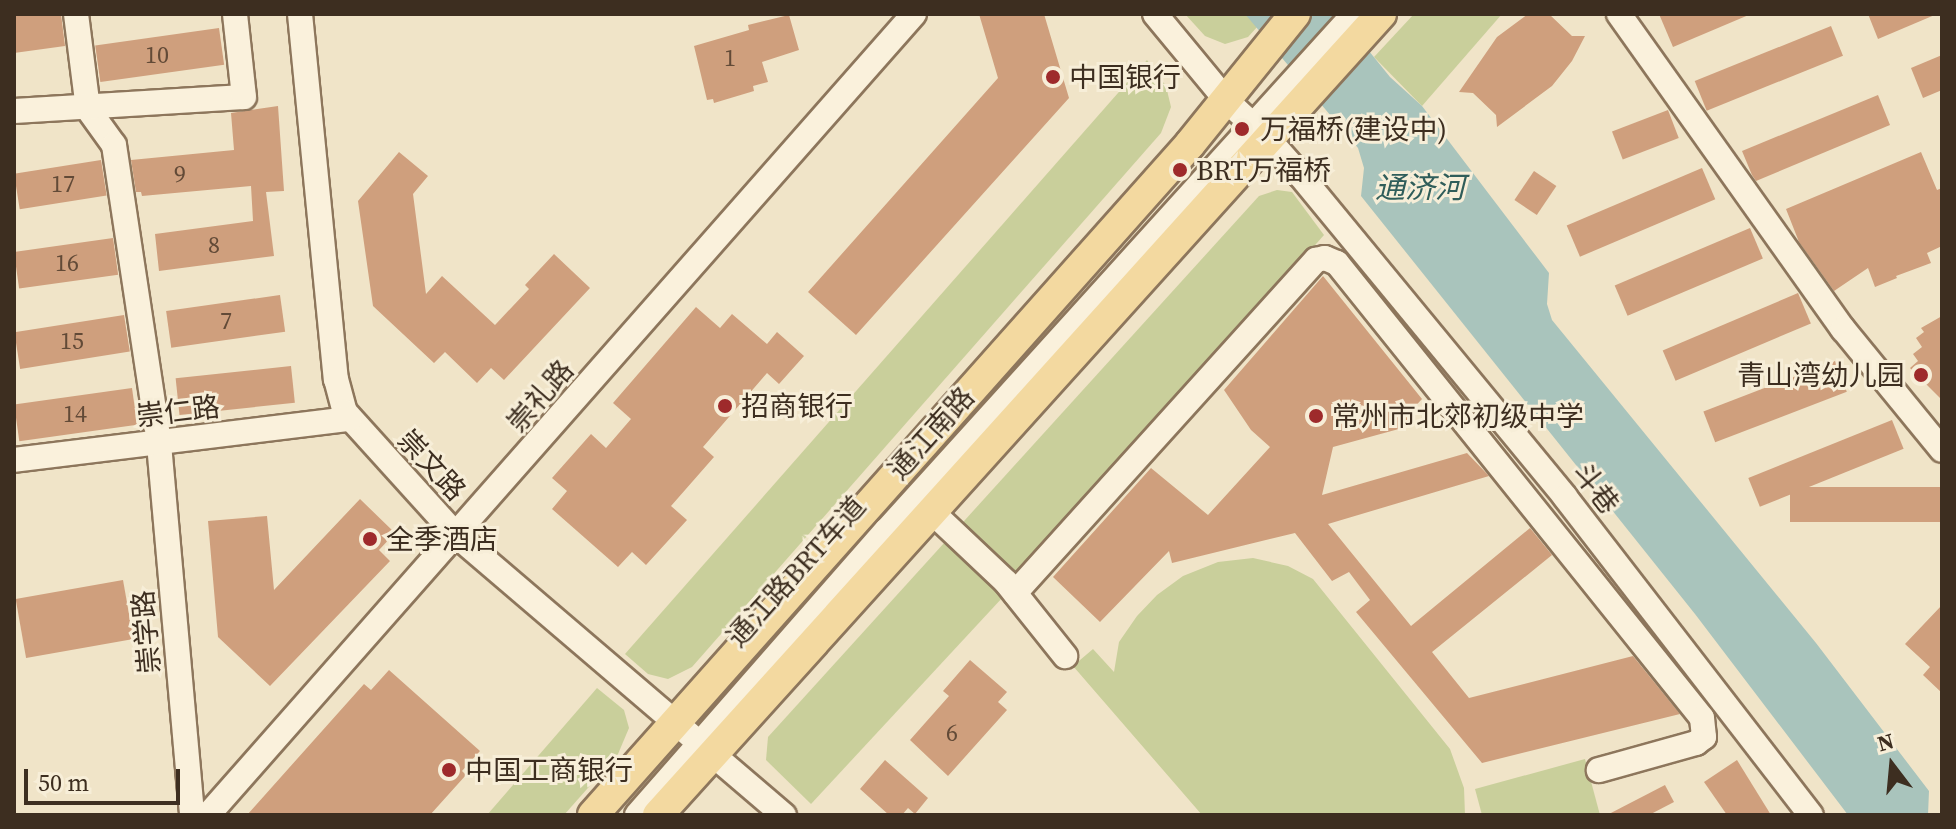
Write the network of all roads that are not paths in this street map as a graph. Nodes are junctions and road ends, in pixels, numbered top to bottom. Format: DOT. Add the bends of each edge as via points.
graph roads {
  1 [pos="76,14"];
  2 [pos="235,14"];
  3 [pos="300,14"];
  4 [pos="914,14"];
  5 [pos="1155,14"];
  6 [pos="1295,14"];
  7 [pos="1619,14"];
  8 [pos="1357,19"];
  9 [pos="88,109"];
  10 [pos="14,111"];
  11 [pos="1248,122"];
  12 [pos="350,419"];
  13 [pos="159,444"];
  14 [pos="1942,450"];
  15 [pos="14,460"];
  16 [pos="932,512"];
  17 [pos="457,536"];
  18 [pos="1015,593"];
  19 [pos="1065,656"];
  20 [pos="694,738"];
  21 [pos="1599,770"];
  22 [pos="192,815"];
  23 [pos="208,815"];
  24 [pos="593,815"];
  25 [pos="621,815"];
  26 [pos="637,815"];
  27 [pos="658,815"];
  28 [pos="784,815"];
  29 [pos="1811,815"];
  1 -- 9 [label="street"];
  2 -- 9 [label="street" via="244,97"];
  3 -- 12 [label="street, 崇文路" via="336,379"];
  4 -- 17 [label="street, 崇礼路"];
  5 -- 11 [label="street, 斗巷"];
  6 -- 11 [label="main road, 通江南路" via="1266,50"];
  7 -- 14 [label="street" via="1843,329"];
  8 -- 11 [label="main road, 通江南路" via="1290,91"];
  9 -- 10 [label="street"];
  9 -- 13 [label="street, 崇学路" via="114,145"];
  11 -- 16 [label="main road, 通江南路"];
  11 -- 20 [label="main road, 通江南路"];
  11 -- 29 [label="street, 斗巷" via="1565,497"];
  12 -- 13 [label="street, 崇仁路"];
  12 -- 17 [label="street, 崇文路"];
  13 -- 15 [label="street, 崇仁路"];
  13 -- 22 [label="street, 崇学路"];
  16 -- 18 [label="street"];
  16 -- 20 [label="main road, 通江南路"];
  17 -- 20 [label="street, 崇文路"];
  17 -- 23 [label="street, 崇礼路"];
  18 -- 19 [label="street"];
  18 -- 21 [label="street" via="1316,260 1325,258 1337,263 1702,718 1704,737 1696,743"];
  20 -- 24 [label="main road, 通江南路"];
  20 -- 25 [label="street"];
  20 -- 26 [label="street"];
  20 -- 27 [label="main road, 通江南路"];
  20 -- 28 [label="street, 崇文路"];
}
